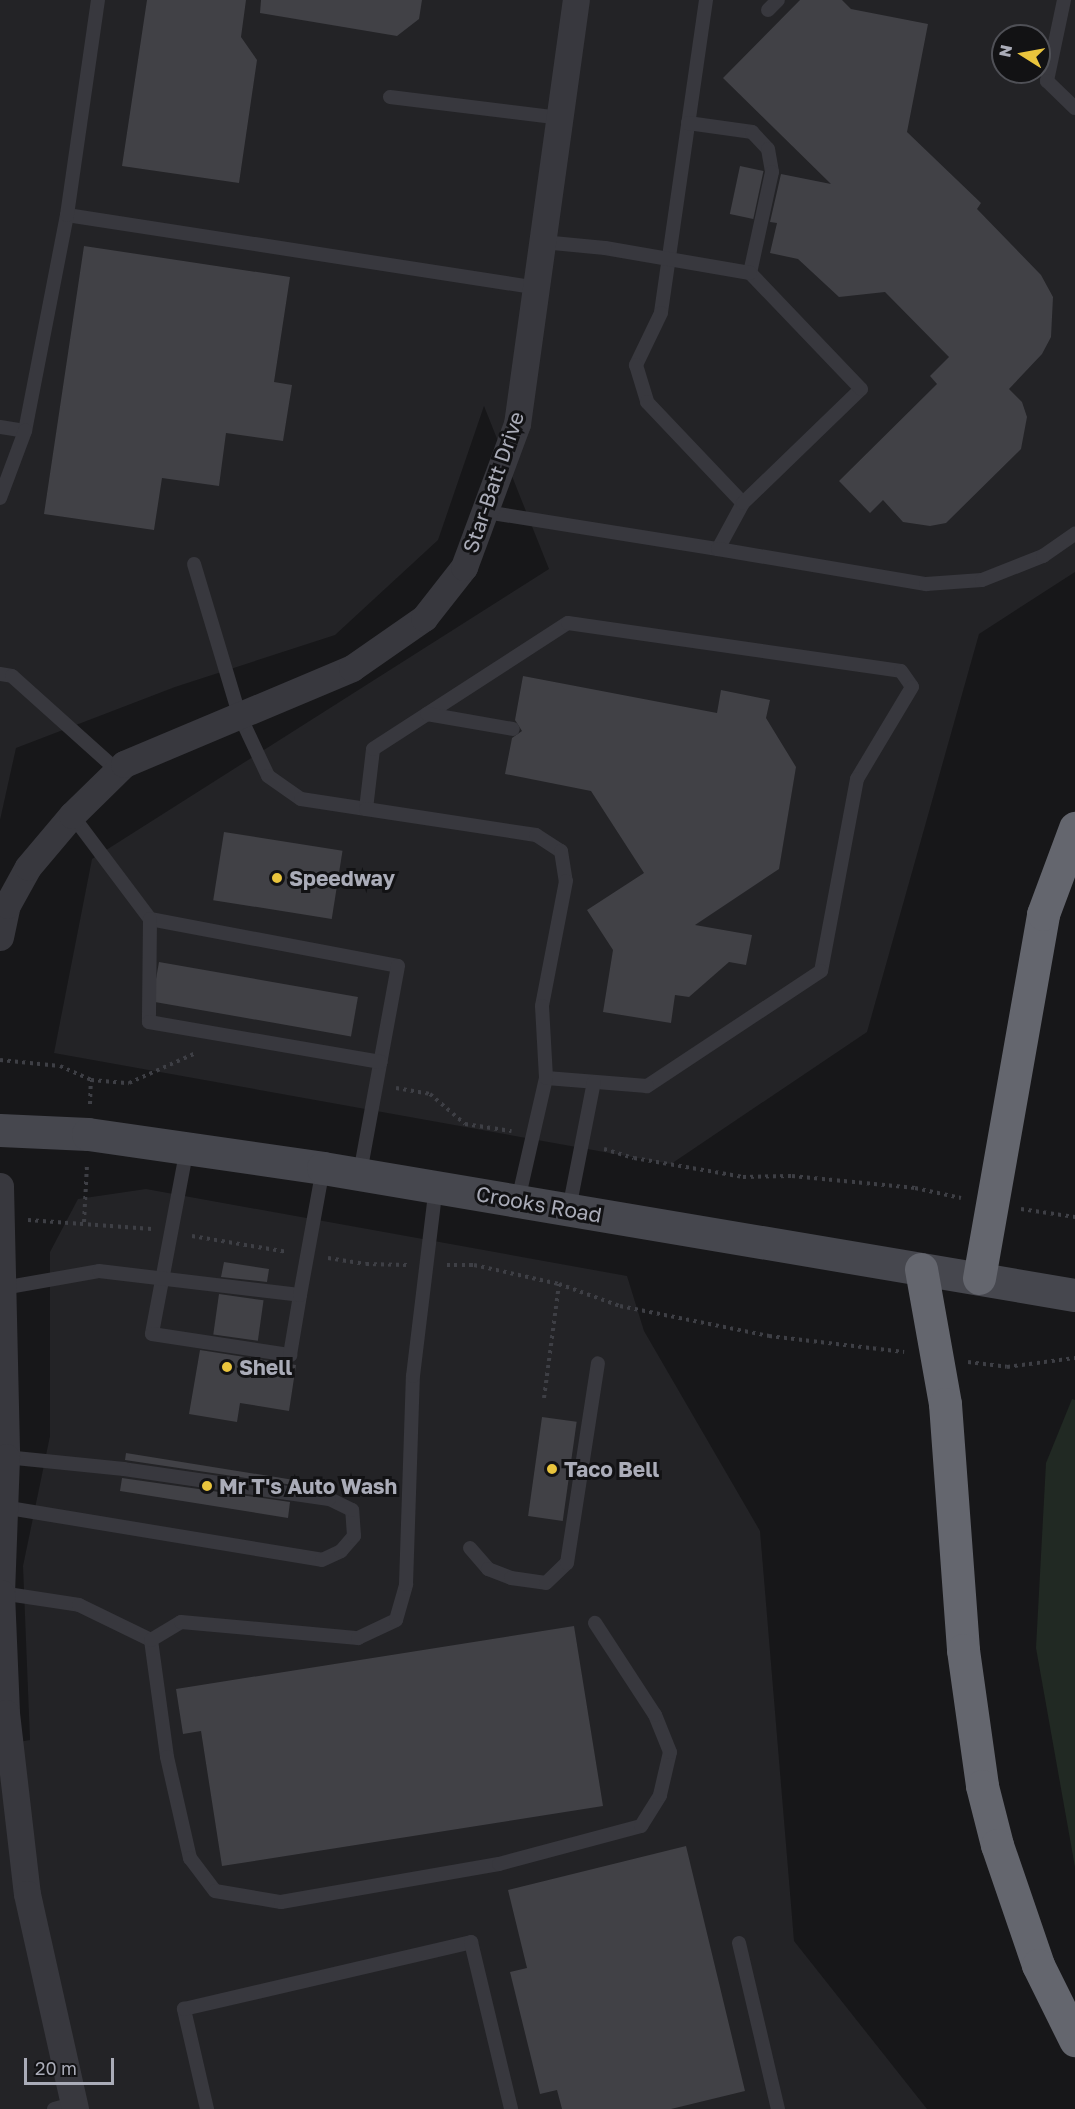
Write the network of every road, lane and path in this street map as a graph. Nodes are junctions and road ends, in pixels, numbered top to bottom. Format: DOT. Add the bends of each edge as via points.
graph roads {
  1 [pos="98,0"];
  2 [pos="576,0"];
  3 [pos="706,0"];
  4 [pos="1064,0"];
  5 [pos="390,97"];
  6 [pos="1075,108"];
  7 [pos="560,118"];
  8 [pos="688,123"];
  9 [pos="67,215"];
  10 [pos="543,242"];
  11 [pos="669,259"];
  12 [pos="750,273"];
  13 [pos="537,288"];
  14 [pos="0,427"];
  15 [pos="25,431"];
  16 [pos="0,498"];
  17 [pos="743,503"];
  18 [pos="486,512"];
  19 [pos="1075,534"];
  20 [pos="718,549"];
  21 [pos="194,564"];
  22 [pos="0,674"];
  23 [pos="239,714"];
  24 [pos="427,714"];
  25 [pos="513,729"];
  26 [pos="118,771"];
  27 [pos="366,809"];
  28 [pos="72,814"];
  29 [pos="1075,828"];
  30 [pos="150,920"];
  31 [pos="0,937"];
  32 [pos="381,1062"];
  33 [pos="546,1078"];
  34 [pos="594,1082"];
  35 [pos="0,1130"];
  36 [pos="187,1148"];
  37 [pos="323,1168"];
  38 [pos="360,1174"];
  39 [pos="0,1186"];
  40 [pos="436,1187"];
  41 [pos="518,1200"];
  42 [pos="569,1209"];
  43 [pos="3,1219"];
  44 [pos="171,1233"];
  45 [pos="306,1255"];
  46 [pos="426,1265"];
  47 [pos="921,1269"];
  48 [pos="163,1278"];
  49 [pos="979,1278"];
  50 [pos="559,1284"];
  51 [pos="3,1288"];
  52 [pos="300,1295"];
  53 [pos="1075,1295"];
  54 [pos="938,1358"];
  55 [pos="1075,1358"];
  56 [pos="598,1363"];
  57 [pos="544,1398"];
  58 [pos="6,1457"];
  59 [pos="3,1507"];
  60 [pos="1,1541"];
  61 [pos="470,1548"];
  62 [pos="1,1593"];
  63 [pos="595,1623"];
  64 [pos="150,1640"];
  65 [pos="7,1791"];
  66 [pos="739,1943"];
  67 [pos="1075,2040"];
  68 [pos="67,2107"];
  69 [pos="207,2109"];
  70 [pos="511,2109"];
  71 [pos="778,2109"];
  1 -- 9 [label="lane"];
  2 -- 7 [label="street, Star-Batt Drive"];
  3 -- 8 [label="lane"];
  4 -- 6 [label="lane" via="1047,81"];
  5 -- 7 [label="lane"];
  7 -- 10 [label="street, Star-Batt Drive"];
  8 -- 11 [label="lane"];
  8 -- 12 [label="lane" via="752,132 768,149 772,172"];
  9 -- 13 [label="lane"];
  9 -- 15 [label="lane"];
  10 -- 11 [label="lane"];
  10 -- 13 [label="street, Star-Batt Drive"];
  11 -- 12 [label="lane"];
  11 -- 17 [label="lane" via="661,313 636,365 638,375 647,402"];
  12 -- 17 [label="lane" via="861,389"];
  13 -- 18 [label="street, Star-Batt Drive" via="517,424"];
  14 -- 15 [label="lane"];
  15 -- 16 [label="lane"];
  17 -- 20 [label="lane"];
  18 -- 20 [label="lane"];
  18 -- 23 [label="street, Star-Batt Drive" via="464,567 424,618 352,668"];
  19 -- 20 [label="lane" via="1042,556 982,580 926,584"];
  21 -- 23 [label="lane"];
  22 -- 26 [label="lane" via="12,676"];
  23 -- 26 [label="street, Star-Batt Drive" via="124,764"];
  23 -- 27 [label="lane" via="268,776 301,800"];
  24 -- 25 [label="lane"];
  24 -- 27 [label="lane" via="373,749"];
  24 -- 34 [label="lane" via="568,623 901,670 912,687 857,779 821,971 647,1086"];
  26 -- 28 [label="street, Star-Batt Drive"];
  27 -- 33 [label="lane" via="526,833 561,851 566,881 542,1006"];
  28 -- 30 [label="lane"];
  28 -- 31 [label="street, Star-Batt Drive" via="28,867 7,905"];
  29 -- 49 [label="highway" via="1043,914"];
  30 -- 32 [label="lane" via="148,1022"];
  30 -- 32 [label="lane" via="398,966"];
  32 -- 38 [label="lane"];
  33 -- 34 [label="lane"];
  33 -- 41 [label="lane"];
  34 -- 42 [label="lane"];
  35 -- 36 [label="main road, Crooks Road" via="88,1134"];
  36 -- 37 [label="main road, Crooks Road"];
  36 -- 44 [label="lane"];
  37 -- 38 [label="main road, Crooks Road"];
  37 -- 45 [label="lane"];
  38 -- 40 [label="main road, Crooks Road"];
  39 -- 43 [label="street"];
  40 -- 41 [label="main road, Crooks Road"];
  40 -- 46 [label="lane"];
  41 -- 42 [label="main road, Crooks Road"];
  42 -- 47 [label="main road, Crooks Road"];
  43 -- 44 [label="path" via="84,1222"];
  43 -- 51 [label="street"];
  44 -- 45 [label="path"];
  44 -- 48 [label="lane"];
  45 -- 46 [label="path" via="366,1264"];
  45 -- 52 [label="lane"];
  46 -- 50 [label="path" via="474,1265"];
  46 -- 64 [label="lane" via="410,1423 409,1550 406,1584 396,1620 358,1638 181,1622"];
  47 -- 49 [label="main road, Crooks Road"];
  47 -- 54 [label="highway"];
  48 -- 51 [label="lane" via="99,1271"];
  48 -- 52 [label="lane"];
  48 -- 52 [label="lane" via="152,1334 290,1355"];
  49 -- 53 [label="main road, Crooks Road"];
  50 -- 54 [label="path" via="620,1306 769,1336"];
  50 -- 57 [label="path"];
  51 -- 58 [label="street"];
  54 -- 55 [label="path" via="1007,1367"];
  54 -- 67 [label="highway" via="963,1650 982,1786 997,1845 1038,1965"];
  56 -- 61 [label="lane" via="567,1563 546,1583 512,1578 488,1569"];
  58 -- 59 [label="street"];
  58 -- 59 [label="lane" via="123,1469 329,1499 352,1510 354,1536 341,1551 322,1560"];
  59 -- 60 [label="street"];
  60 -- 62 [label="street"];
  62 -- 64 [label="lane" via="79,1605"];
  62 -- 65 [label="street"];
  63 -- 64 [label="lane" via="655,1714 670,1752 660,1795 641,1826 499,1864 281,1902 215,1891 190,1858 167,1757"];
  65 -- 68 [label="street"];
  66 -- 71 [label="lane"];
  69 -- 70 [label="lane" via="184,2010 471,1942"];
}
